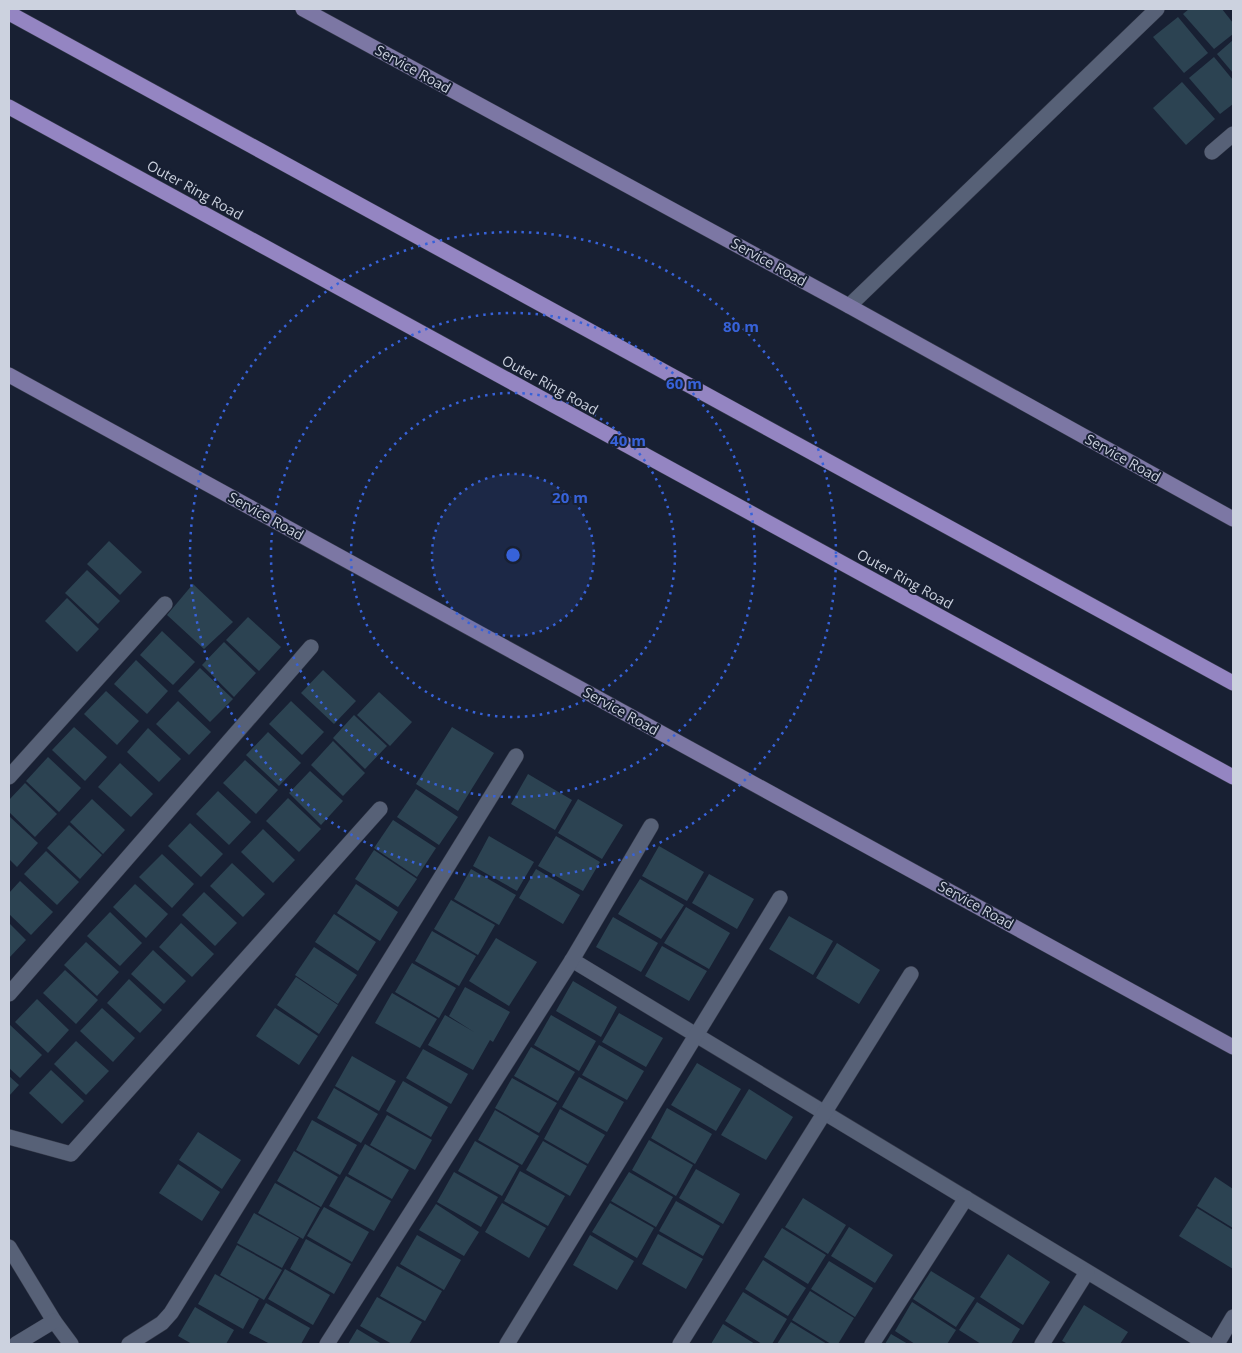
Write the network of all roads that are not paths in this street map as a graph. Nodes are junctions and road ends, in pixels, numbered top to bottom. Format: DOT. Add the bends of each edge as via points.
graph roads {
  1 [pos="303,9"];
  2 [pos="1157,9"];
  3 [pos="9,13"];
  4 [pos="9,107"];
  5 [pos="1233,134"];
  6 [pos="1212,152"];
  7 [pos="849,306"];
  8 [pos="9,375"];
  9 [pos="1233,519"];
  10 [pos="165,604"];
  11 [pos="311,647"];
  12 [pos="1233,683"];
  13 [pos="516,756"];
  14 [pos="9,777"];
  15 [pos="1233,777"];
  16 [pos="380,809"];
  17 [pos="651,826"];
  18 [pos="780,898"];
  19 [pos="572,960"];
  20 [pos="911,974"];
  21 [pos="9,994"];
  22 [pos="696,1034"];
  23 [pos="1233,1046"];
  24 [pos="825,1114"];
  25 [pos="9,1136"];
  26 [pos="966,1198"];
  27 [pos="9,1247"];
  28 [pos="1087,1272"];
  29 [pos="1233,1317"];
  30 [pos="54,1320"];
  31 [pos="16,1344"];
  32 [pos="71,1344"];
  33 [pos="129,1344"];
  34 [pos="327,1344"];
  35 [pos="507,1344"];
  36 [pos="680,1344"];
  37 [pos="872,1344"];
  38 [pos="1042,1344"];
  39 [pos="1207,1344"];
  40 [pos="1217,1344"];
  1 -- 7 [label="main road, Service Road"];
  2 -- 7 [label="street"];
  3 -- 12 [label="highway"];
  4 -- 15 [label="highway, Outer Ring Road"];
  5 -- 6 [label="street"];
  7 -- 9 [label="main road, Service Road"];
  8 -- 23 [label="main road, Service Road"];
  10 -- 14 [label="street"];
  11 -- 21 [label="street"];
  13 -- 33 [label="street" via="171,1312 162,1323"];
  16 -- 25 [label="street" via="71,1154"];
  17 -- 19 [label="street"];
  18 -- 22 [label="street"];
  19 -- 22 [label="street"];
  19 -- 34 [label="street"];
  20 -- 24 [label="street"];
  22 -- 24 [label="street"];
  22 -- 35 [label="street"];
  24 -- 26 [label="street"];
  24 -- 36 [label="street"];
  26 -- 28 [label="street"];
  26 -- 37 [label="street"];
  27 -- 30 [label="street"];
  28 -- 38 [label="street"];
  28 -- 39 [label="street"];
  29 -- 40 [label="street"];
  30 -- 31 [label="street"];
  30 -- 32 [label="street"];
}
